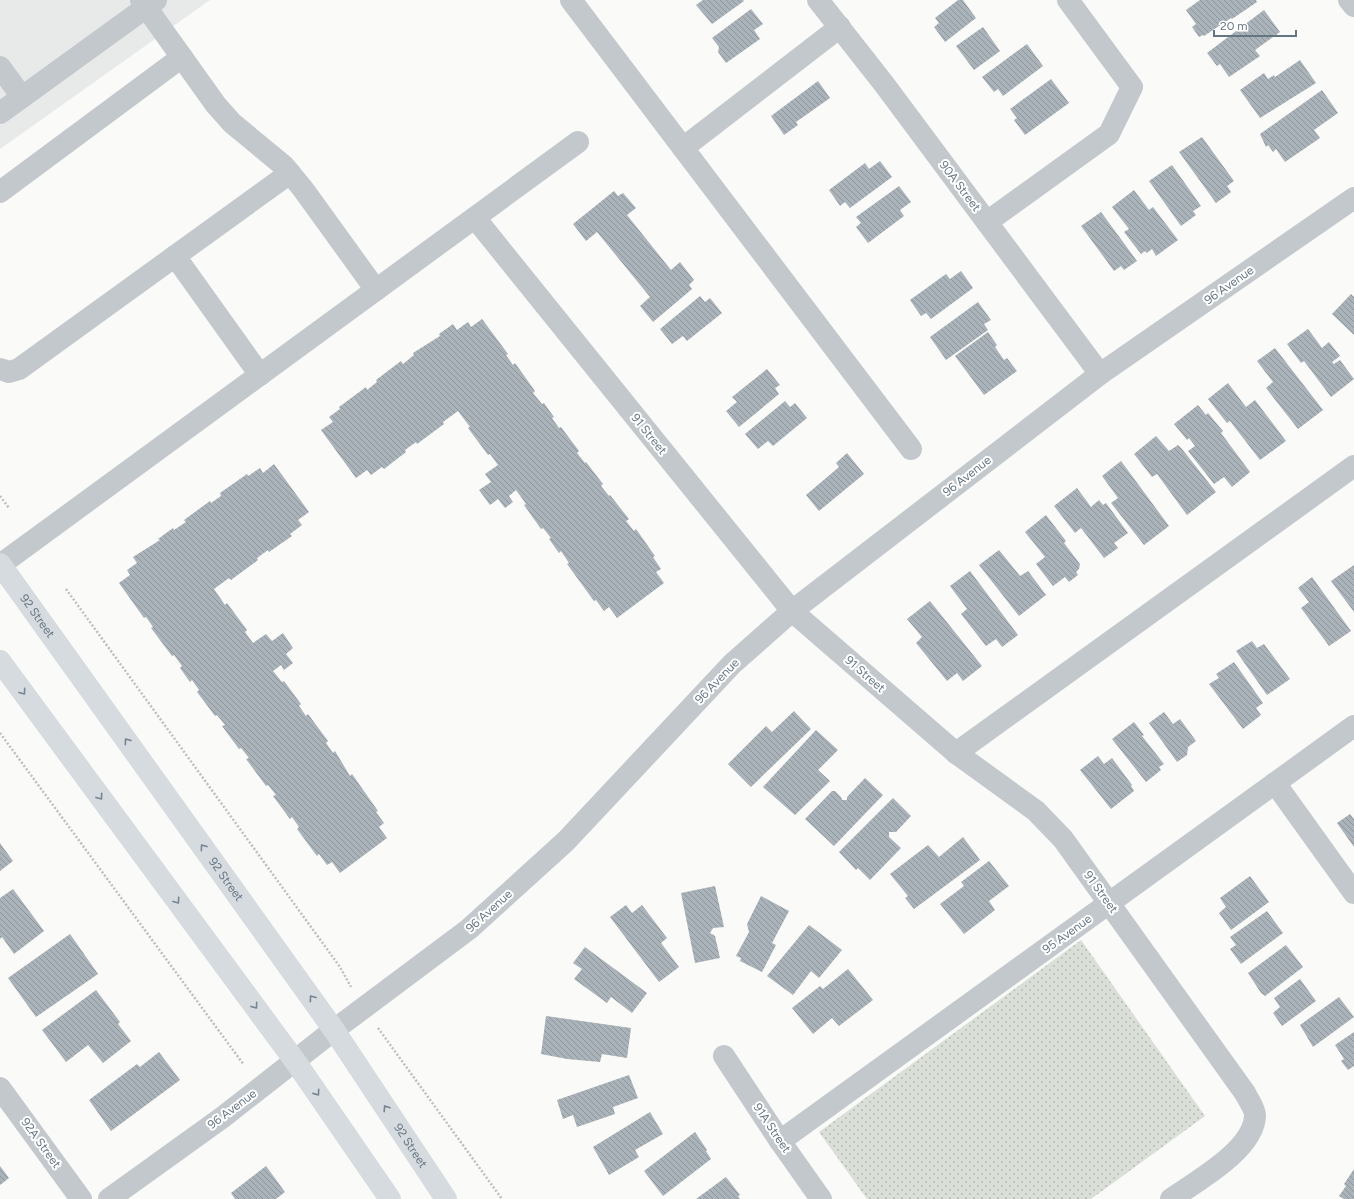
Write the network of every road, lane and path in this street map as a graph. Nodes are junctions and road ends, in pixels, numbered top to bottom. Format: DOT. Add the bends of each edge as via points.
graph roads {
  1 [pos="571,0"];
  2 [pos="818,0"];
  3 [pos="1068,0"];
  4 [pos="1349,0"];
  5 [pos="148,2"];
  6 [pos="1354,6"];
  7 [pos="840,27"];
  8 [pos="182,57"];
  9 [pos="1,71"];
  10 [pos="22,97"];
  11 [pos="0,113"];
  12 [pos="578,142"];
  13 [pos="682,148"];
  14 [pos="290,173"];
  15 [pos="0,192"];
  16 [pos="1354,198"];
  17 [pos="475,218"];
  18 [pos="988,222"];
  19 [pos="174,256"];
  20 [pos="376,290"];
  21 [pos="0,369"];
  22 [pos="1100,374"];
  23 [pos="260,375"];
  24 [pos="910,450"];
  25 [pos="1354,466"];
  26 [pos="0,496"];
  27 [pos="8,508"];
  28 [pos="0,564"];
  29 [pos="66,588"];
  30 [pos="792,611"];
  31 [pos="0,661"];
  32 [pos="1354,726"];
  33 [pos="0,733"];
  34 [pos="956,753"];
  35 [pos="1275,782"];
  36 [pos="1354,892"];
  37 [pos="1109,903"];
  38 [pos="364,1008"];
  39 [pos="334,1030"];
  40 [pos="724,1056"];
  41 [pos="295,1061"];
  42 [pos="244,1065"];
  43 [pos="0,1088"];
  44 [pos="780,1141"];
  45 [pos="82,1199"];
  46 [pos="109,1199"];
  47 [pos="390,1199"];
  48 [pos="446,1199"];
  49 [pos="502,1199"];
  50 [pos="821,1199"];
  51 [pos="1171,1199"];
  1 -- 13 [label="street"];
  2 -- 7 [label="street, 90A Street"];
  3 -- 18 [label="street" via="1132,87 1109,134"];
  4 -- 6 [label="street"];
  5 -- 8 [label="street"];
  5 -- 10 [label="street"];
  7 -- 13 [label="street"];
  7 -- 18 [label="street, 90A Street"];
  8 -- 14 [label="street" via="232,123"];
  8 -- 15 [label="street"];
  9 -- 10 [label="street"];
  10 -- 11 [label="street"];
  12 -- 17 [label="street"];
  13 -- 24 [label="street"];
  14 -- 19 [label="street"];
  14 -- 20 [label="street"];
  16 -- 22 [label="street, 96 Avenue"];
  17 -- 20 [label="street"];
  17 -- 30 [label="street, 91 Street"];
  18 -- 22 [label="street, 90A Street"];
  19 -- 21 [label="street" via="19,369 9,372"];
  19 -- 23 [label="street"];
  20 -- 23 [label="street"];
  22 -- 30 [label="street, 96 Avenue"];
  23 -- 28 [label="street"];
  25 -- 34 [label="street"];
  26 -- 27 [label="path"];
  39 -- 28 [label="main road, 92 Street, one-way"];
  29 -- 38 [label="path" via="340,968"];
  30 -- 34 [label="street, 91 Street"];
  30 -- 38 [label="street, 96 Avenue" via="732,664 566,841 469,929"];
  31 -- 41 [label="main road, one-way"];
  32 -- 35 [label="street, 95 Avenue"];
  33 -- 42 [label="path"];
  34 -- 37 [label="street, 91 Street" via="1036,811 1063,839"];
  35 -- 36 [label="street"];
  35 -- 37 [label="street, 95 Avenue"];
  37 -- 44 [label="street, 95 Avenue"];
  37 -- 51 [label="street, 91 Street" via="1245,1093 1255,1114 1252,1132 1239,1150"];
  38 -- 39 [label="street, 96 Avenue"];
  38 -- 49 [label="path"];
  39 -- 41 [label="street, 96 Avenue"];
  48 -- 39 [label="main road, 92 Street, one-way"];
  40 -- 44 [label="street, 91A Street"];
  41 -- 46 [label="street, 96 Avenue" via="223,1117"];
  41 -- 47 [label="main road, one-way"];
  43 -- 45 [label="street, 92A Street"];
  44 -- 50 [label="street, 91A Street"];
}
